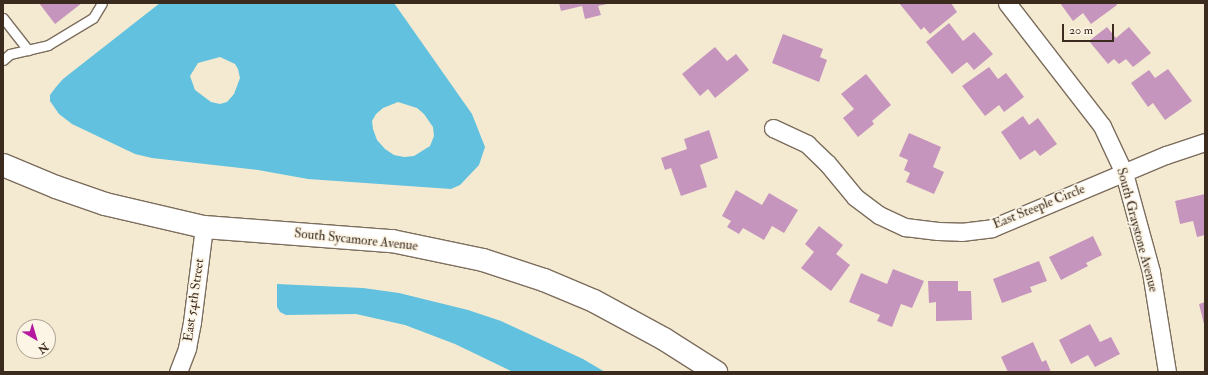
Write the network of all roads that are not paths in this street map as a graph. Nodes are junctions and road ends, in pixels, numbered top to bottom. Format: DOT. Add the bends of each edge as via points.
graph roads {
  1 [pos="102,3"];
  2 [pos="1007,3"];
  3 [pos="3,18"];
  4 [pos="28,50"];
  5 [pos="3,60"];
  6 [pos="773,128"];
  7 [pos="1205,142"];
  8 [pos="3,165"];
  9 [pos="1124,173"];
  10 [pos="204,227"];
  11 [pos="178,372"];
  12 [pos="716,372"];
  13 [pos="1167,372"];
  1 -- 4 [label="lane" via="93,18 48,45"];
  2 -- 9 [label="street, South Graystone Avenue" via="1102,126"];
  3 -- 4 [label="lane"];
  4 -- 5 [label="lane" via="10,54"];
  6 -- 9 [label="street, East Steeple Circle" via="807,144 855,197 879,215 905,227 961,232 992,228"];
  7 -- 9 [label="street, East Steeple Circle"];
  8 -- 10 [label="main road, South Sycamore Avenue" via="105,204"];
  9 -- 13 [label="street, South Graystone Avenue" via="1151,272"];
  10 -- 11 [label="street, East 54th Street" via="192,322 187,348"];
  10 -- 12 [label="main road, South Sycamore Avenue" via="378,240 426,247 483,260 544,280 594,301 664,339"];
}
